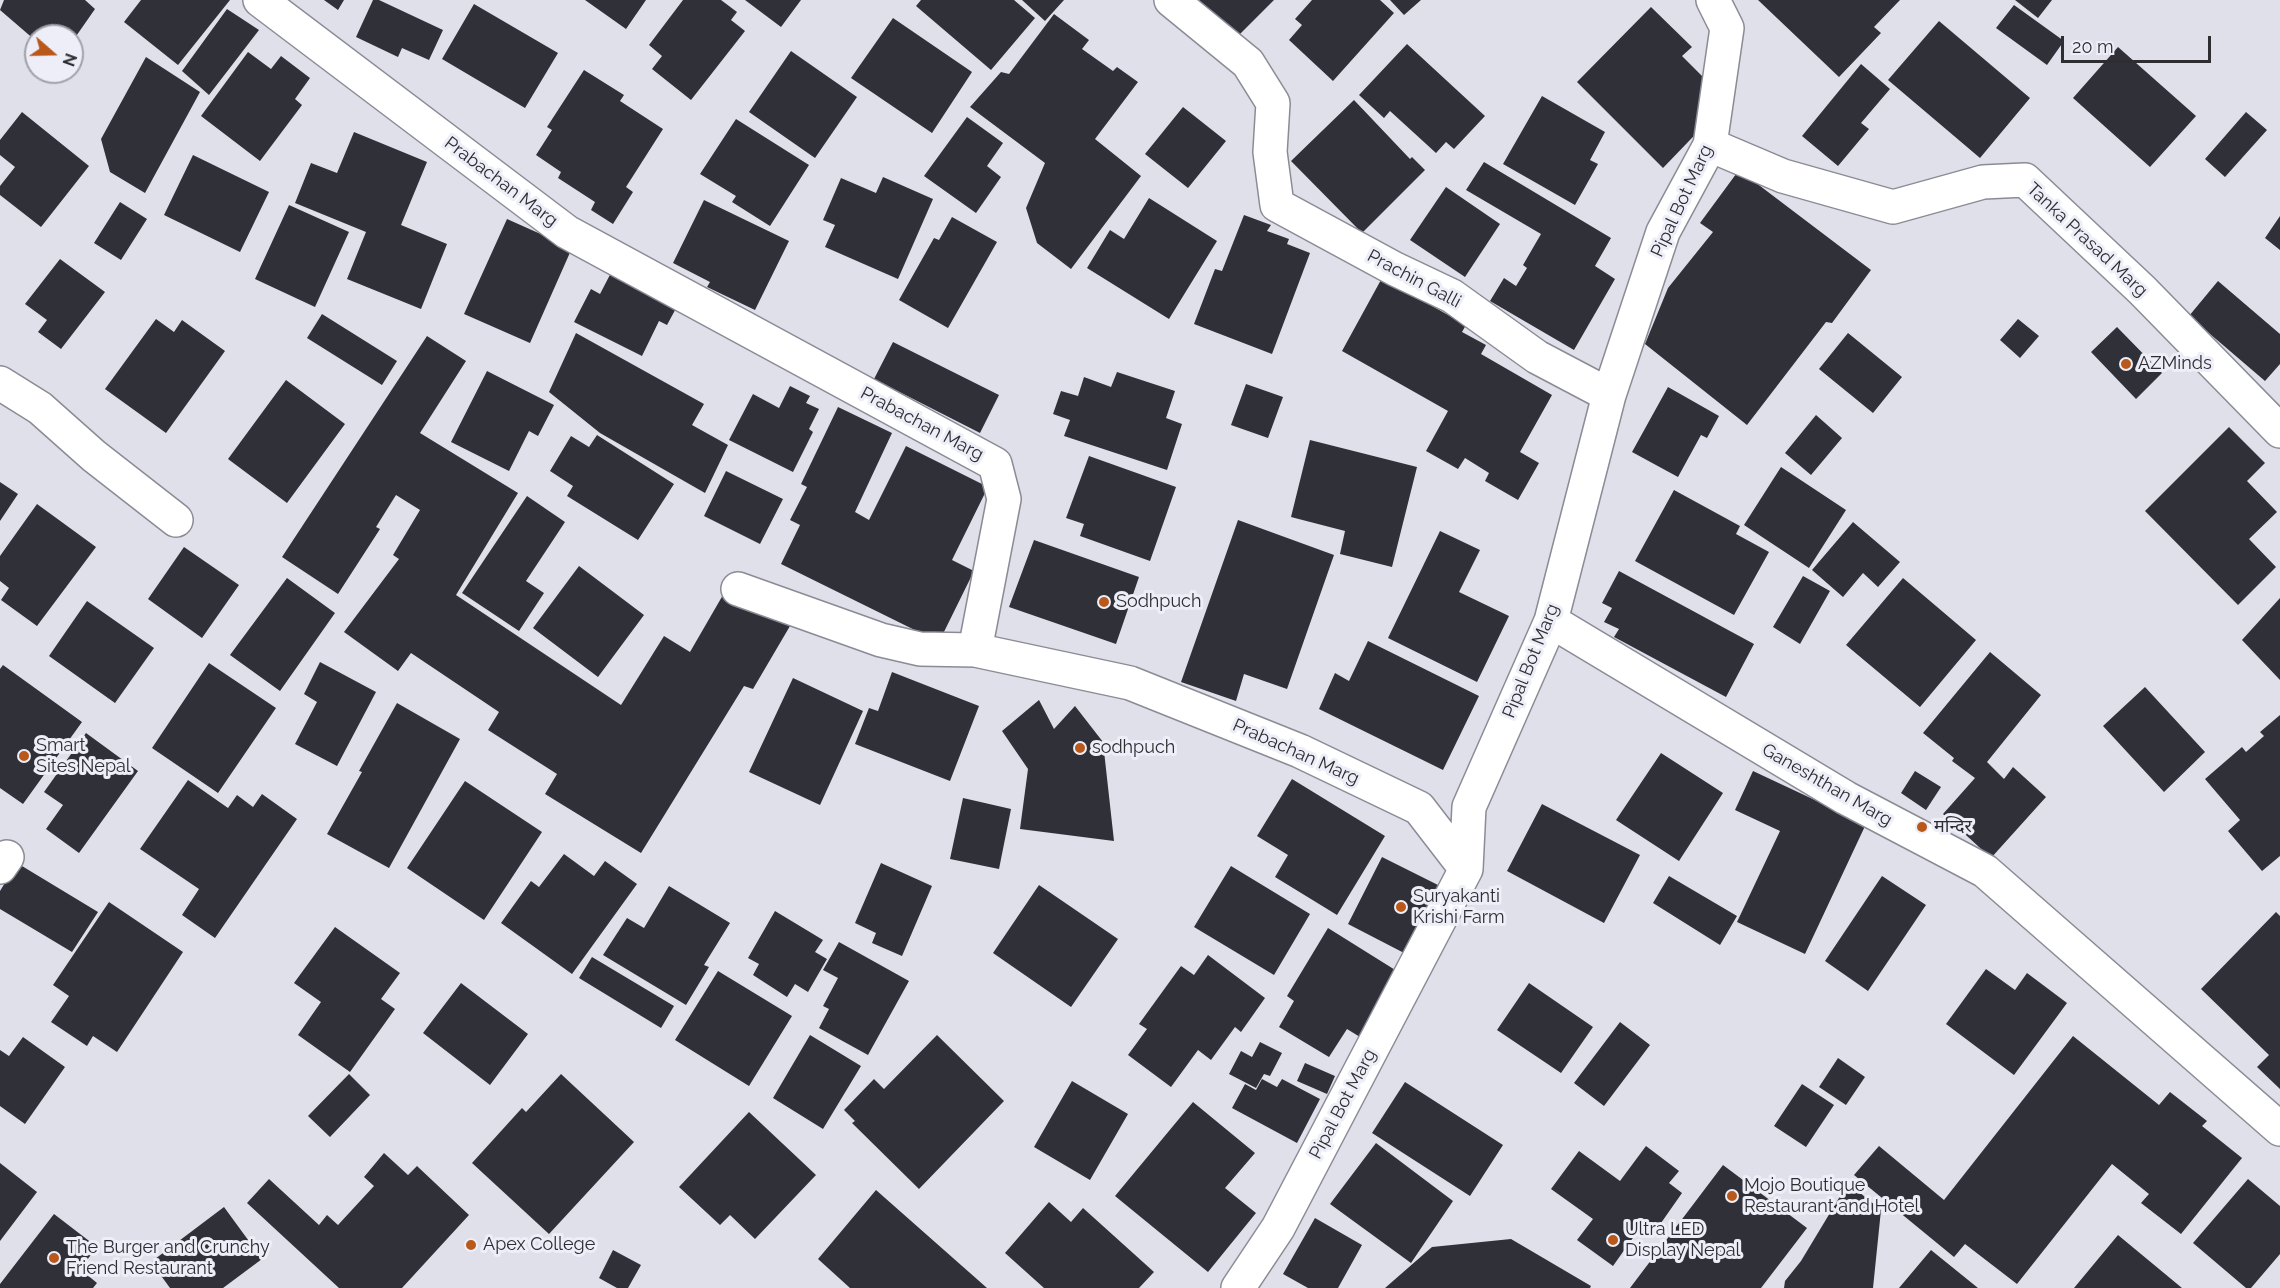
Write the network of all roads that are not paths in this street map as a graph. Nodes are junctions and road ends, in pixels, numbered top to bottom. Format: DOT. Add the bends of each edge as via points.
graph roads {
  1 [pos="260,0"];
  2 [pos="1171,0"];
  3 [pos="1713,0"];
  4 [pos="1710,145"];
  5 [pos="0,383"];
  6 [pos="1609,395"];
  7 [pos="2280,431"];
  8 [pos="176,520"];
  9 [pos="738,589"];
  10 [pos="1551,621"];
  11 [pos="975,650"];
  12 [pos="1466,869"];
  13 [pos="2280,1129"];
  14 [pos="1238,1288"];
  1 -- 11 [label="street, Prabachan Marg" via="567,232 995,464 1004,499"];
  2 -- 6 [label="street, Prachin Galli" via="1248,63 1274,103 1270,152 1277,205 1452,296 1537,357"];
  3 -- 4 [label="street, Pipal Bot Marg" via="1727,28"];
  4 -- 6 [label="street, Pipal Bot Marg" via="1663,232"];
  4 -- 7 [label="street, Tanka Prasad Marg" via="1783,176 1893,207 1983,182 2025,180 2142,290"];
  5 -- 8 [label="street" via="40,408"];
  6 -- 10 [label="street, Pipal Bot Marg"];
  9 -- 11 [label="street" via="881,640 920,649"];
  10 -- 12 [label="street, Pipal Bot Marg" via="1469,807"];
  10 -- 13 [label="street, Ganeshthan Marg" via="1846,798 1985,871"];
  11 -- 12 [label="street, Prabachan Marg" via="1130,683 1300,751 1419,808"];
  12 -- 14 [label="street, Pipal Bot Marg" via="1278,1228"];
}
